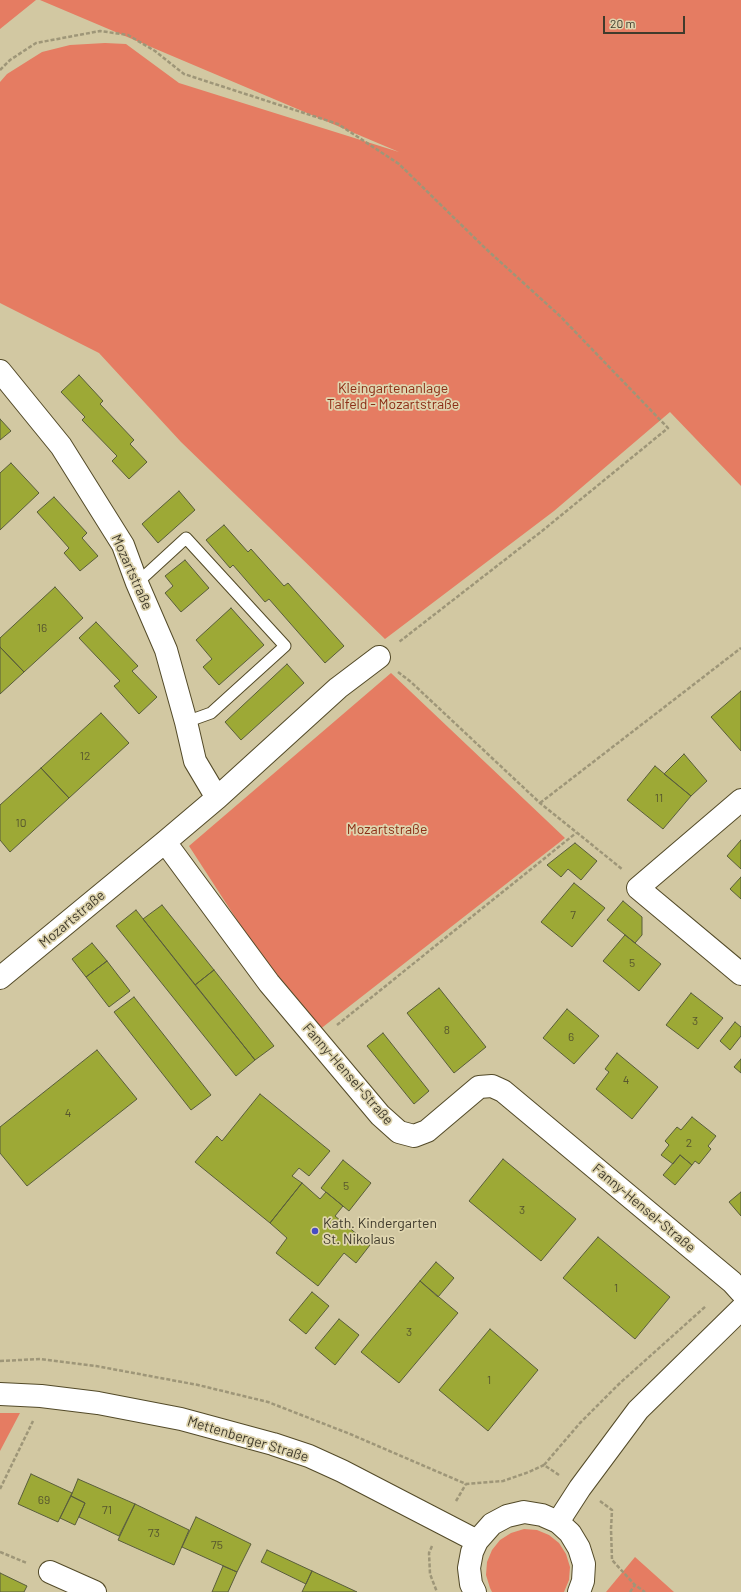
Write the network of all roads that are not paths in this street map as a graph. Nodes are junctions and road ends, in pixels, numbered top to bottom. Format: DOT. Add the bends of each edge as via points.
graph roads {
  1 [pos="0,371"];
  2 [pos="137,583"];
  3 [pos="379,657"];
  4 [pos="186,722"];
  5 [pos="217,798"];
  6 [pos="741,800"];
  7 [pos="165,842"];
  8 [pos="741,974"];
  9 [pos="0,978"];
  10 [pos="737,1287"];
  11 [pos="741,1309"];
  12 [pos="0,1394"];
  13 [pos="558,1522"];
  14 [pos="477,1541"];
  15 [pos="50,1572"];
  16 [pos="95,1592"];
  17 [pos="475,1592"];
  18 [pos="579,1592"];
  1 -- 2 [label="street, Mozartstraße" via="61,446 123,545"];
  2 -- 4 [label="street, Mozartstraße" via="166,650"];
  2 -- 4 [label="lane" via="186,538 285,646 211,713"];
  3 -- 5 [label="street, Mozartstraße" via="338,688"];
  4 -- 5 [label="street, Mozartstraße" via="196,761"];
  5 -- 7 [label="street, Mozartstraße"];
  6 -- 8 [label="street" via="638,888"];
  7 -- 9 [label="street, Mozartstraße"];
  7 -- 10 [label="street, Fanny-Hensel-Straße" via="269,983 380,1115 399,1132 414,1136 427,1131 479,1087 492,1086 503,1091"];
  11 -- 13 [label="street" via="638,1410"];
  12 -- 14 [label="street, Mettenberger Straße" via="98,1403 181,1419 273,1444 342,1470"];
  13 -- 14 [label="street" via="542,1515 524,1512 507,1516 492,1524"];
  13 -- 18 [label="street" via="570,1533 579,1548 584,1564"];
  14 -- 17 [label="street" via="472,1552 470,1568 471,1584"];
  15 -- 16 [label="street"];
}
